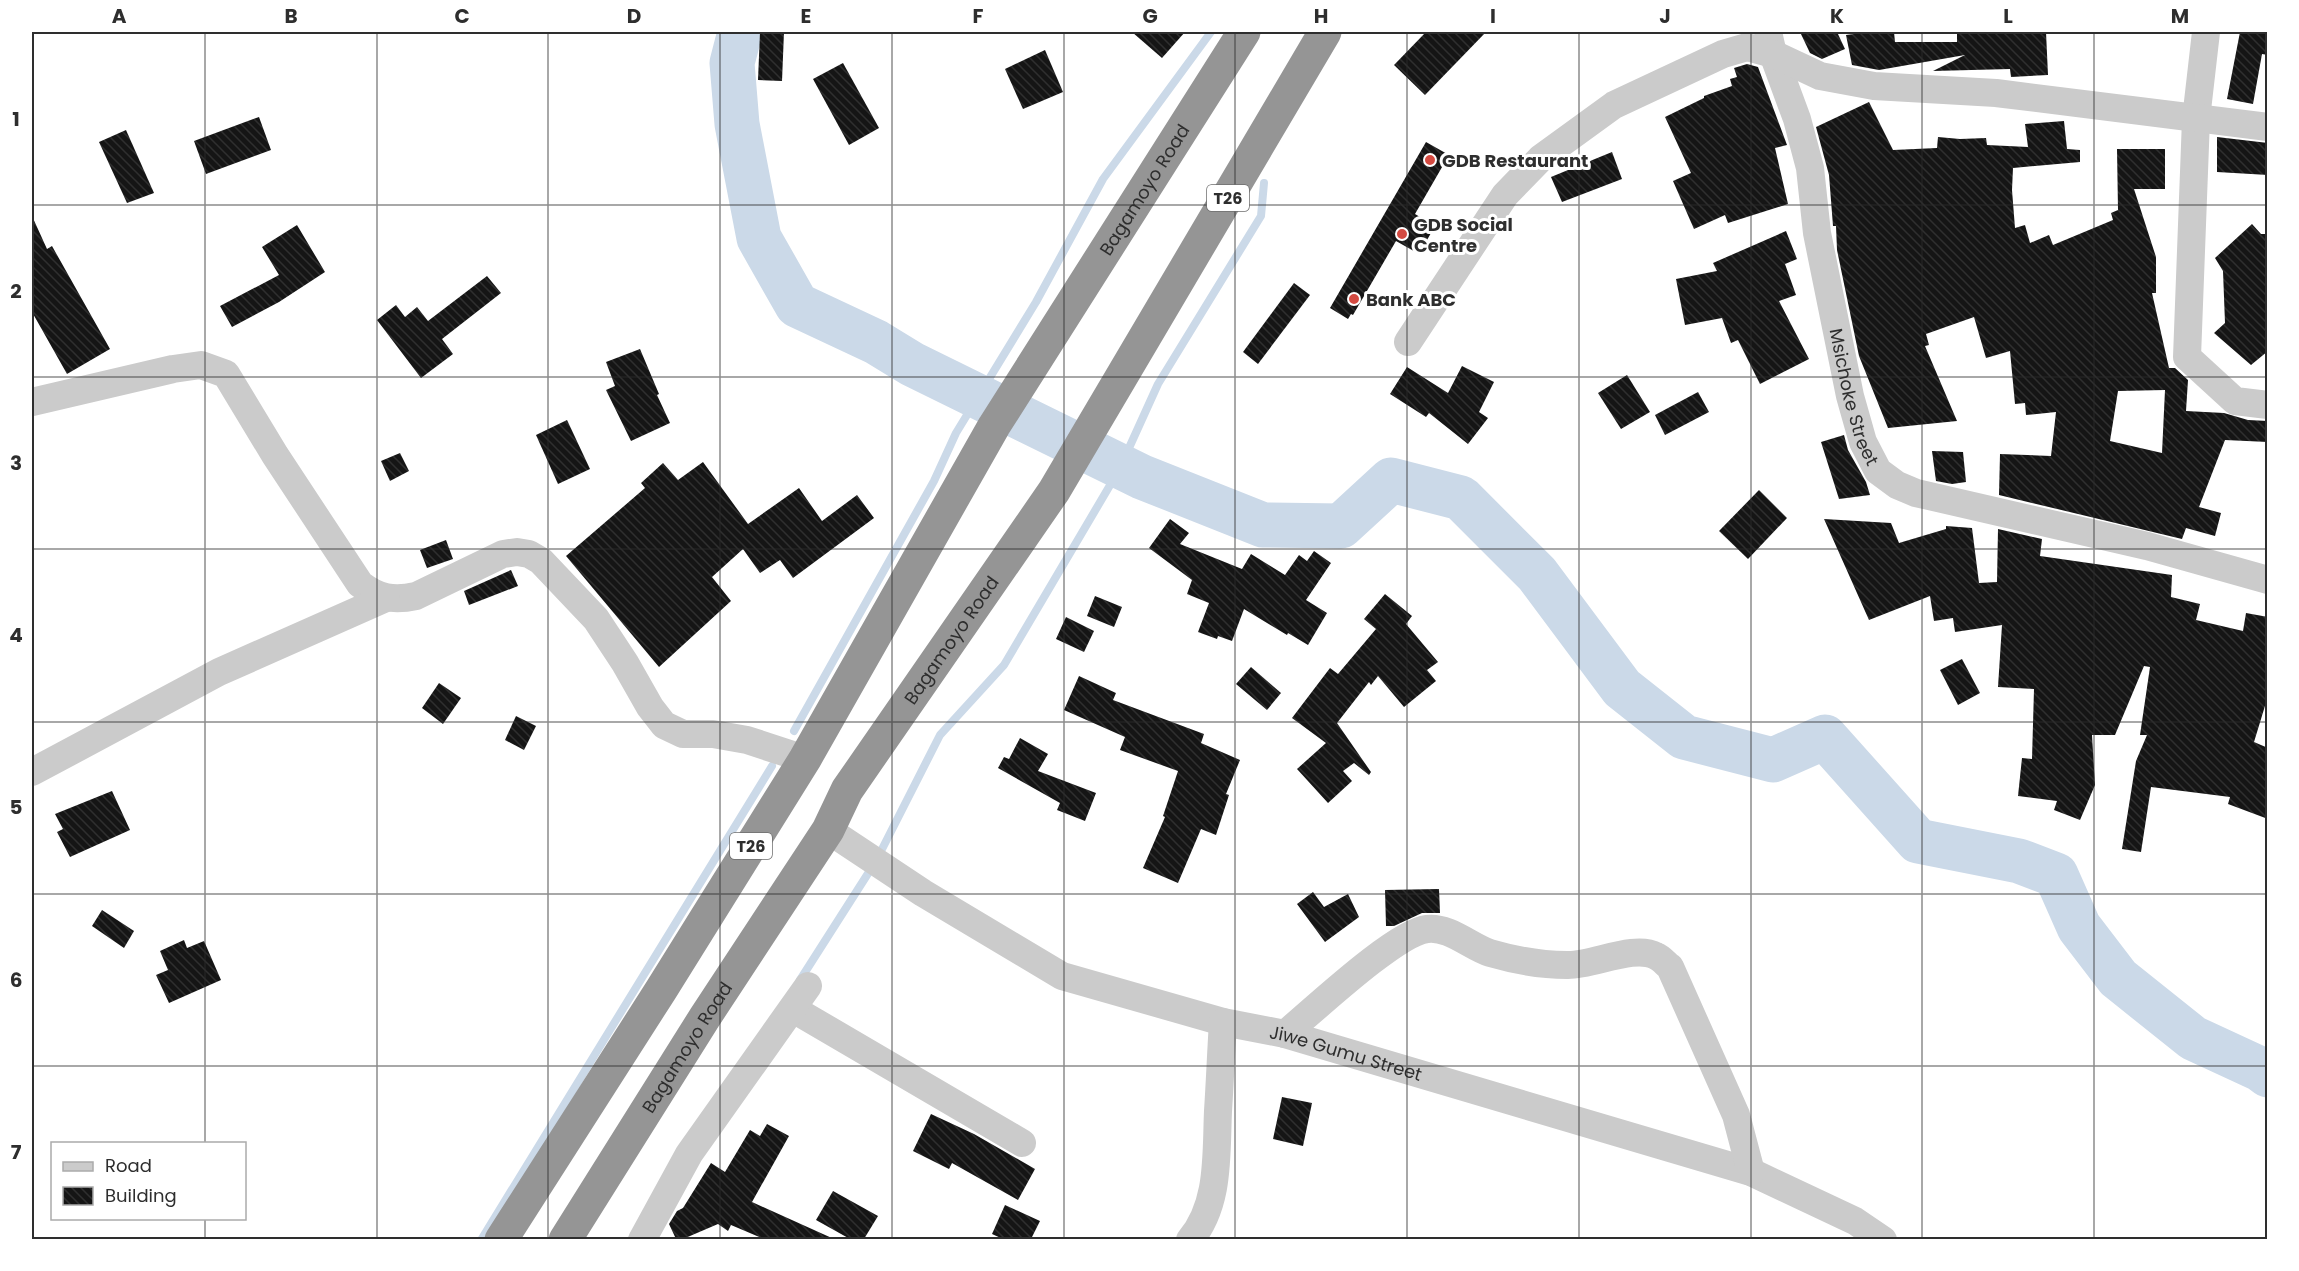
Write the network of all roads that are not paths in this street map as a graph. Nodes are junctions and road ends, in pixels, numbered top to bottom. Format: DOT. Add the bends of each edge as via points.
graph roads {
  1 [pos="1244,32"];
  2 [pos="1325,32"];
  3 [pos="2206,32"];
  4 [pos="1770,43"];
  5 [pos="2196,119"];
  6 [pos="2268,128"];
  7 [pos="1408,342"];
  8 [pos="32,402"];
  9 [pos="2268,405"];
  10 [pos="2268,580"];
  11 [pos="386,598"];
  12 [pos="805,759"];
  13 [pos="32,772"];
  14 [pos="828,830"];
  15 [pos="808,986"];
  16 [pos="793,1009"];
  17 [pos="1223,1022"];
  18 [pos="1285,1034"];
  19 [pos="1022,1143"];
  20 [pos="1751,1172"];
  21 [pos="501,1239"];
  22 [pos="566,1239"];
  23 [pos="642,1239"];
  24 [pos="1190,1239"];
  25 [pos="1883,1239"];
  1 -- 12 [label="highway, Bagamoyo Road / T26" via="984,444"];
  2 -- 14 [label="highway, Bagamoyo Road / T26" via="1054,491 848,790"];
  3 -- 5 [label="street"];
  4 -- 5 [label="street" via="1820,76 1874,86 1996,93"];
  4 -- 7 [label="street" via="1723,54 1614,105 1541,158 1505,195"];
  4 -- 10 [label="street, Msichoke Street" via="1810,168 1817,233 1850,396 1863,442 1878,471 1916,493 2147,546"];
  5 -- 6 [label="street"];
  5 -- 9 [label="street" via="2187,357 2235,401"];
  8 -- 11 [label="street" via="173,369 201,365 226,374 360,584"];
  11 -- 12 [label="street" via="416,596 503,554 530,555 541,561 596,619 664,725 683,734 747,740"];
  11 -- 13 [label="street" via="219,672"];
  12 -- 21 [label="highway, Bagamoyo Road / T26"];
  14 -- 17 [label="street, Jiwe Gumu Street" via="923,893 1062,976"];
  14 -- 22 [label="highway, Bagamoyo Road / T26"];
  15 -- 16 [label="street"];
  16 -- 19 [label="street"];
  16 -- 23 [label="street" via="689,1154"];
  17 -- 18 [label="street, Jiwe Gumu Street"];
  17 -- 24 [label="street" via="1213,1193 1200,1227"];
  18 -- 20 [label="street, Jiwe Gumu Street"];
  18 -- 20 [label="street" via="1366,966 1406,937 1428,928 1489,952 1568,966 1635,952 1655,955 1670,967 1736,1115"];
  20 -- 25 [label="street, Jiwe Gumu Street" via="1855,1221"];
}
